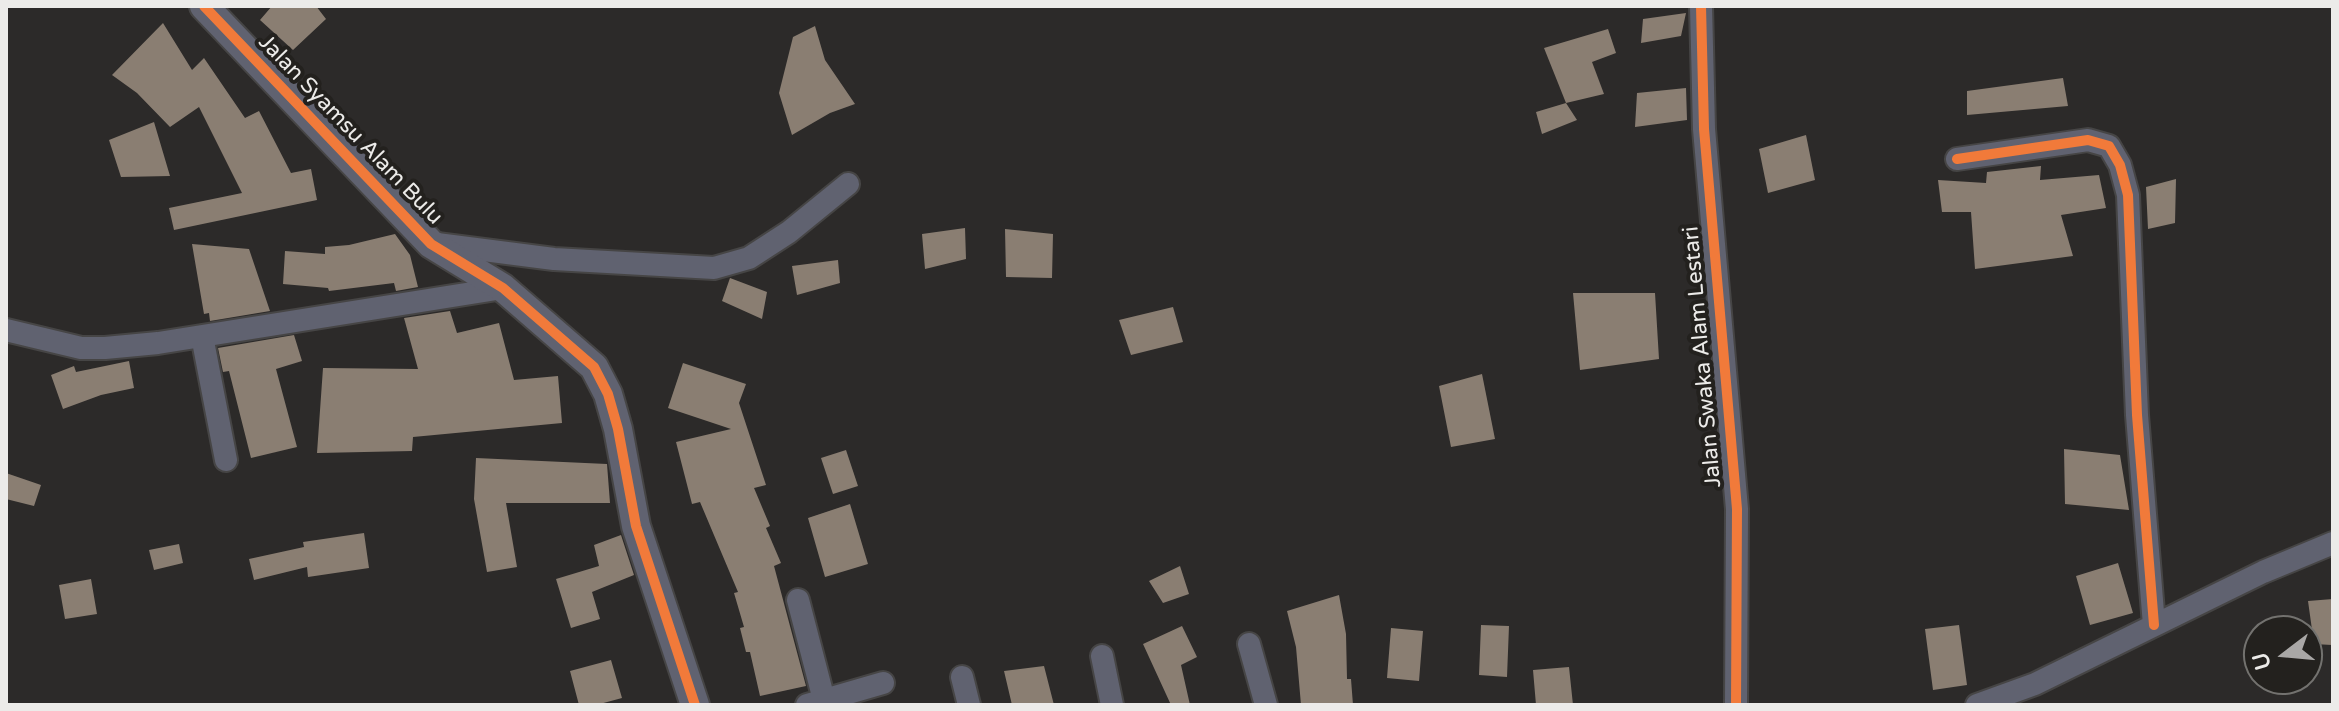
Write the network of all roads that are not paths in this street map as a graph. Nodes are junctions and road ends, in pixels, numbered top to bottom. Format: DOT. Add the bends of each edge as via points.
graph roads {
  1 [pos="1701,6"];
  2 [pos="211,14"];
  3 [pos="1957,159"];
  4 [pos="848,184"];
  5 [pos="431,244"];
  6 [pos="503,288"];
  7 [pos="6,330"];
  8 [pos="202,336"];
  9 [pos="226,460"];
  10 [pos="2333,543"];
  11 [pos="798,600"];
  12 [pos="2154,625"];
  13 [pos="1249,644"];
  14 [pos="1102,656"];
  15 [pos="962,677"];
  16 [pos="883,683"];
  17 [pos="815,702"];
  18 [pos="695,705"];
  19 [pos="969,705"];
  20 [pos="1112,705"];
  21 [pos="1266,705"];
  22 [pos="1736,705"];
  23 [pos="1977,705"];
  1 -- 22 [label="street, Jalan Swaka Alam Lestari" via="1704,129 1737,509"];
  2 -- 5 [label="street, Jalan Syamsu Alam Bulu"];
  3 -- 12 [label="street" via="2088,140 2109,146 2120,165 2128,195 2137,415"];
  4 -- 5 [label="street" via="749,258 714,268 554,259"];
  5 -- 6 [label="street, Jalan Syamsu Alam Bulu"];
  6 -- 8 [label="street"];
  6 -- 18 [label="street, Jalan Syamsu Alam Bulu" via="594,367 608,394 636,526"];
  7 -- 8 [label="street" via="81,348"];
  8 -- 9 [label="street"];
  10 -- 12 [label="street"];
  11 -- 17 [label="street"];
  12 -- 23 [label="street" via="2035,684"];
  13 -- 21 [label="street"];
  14 -- 20 [label="street"];
  15 -- 19 [label="street"];
  16 -- 17 [label="street"];
}
